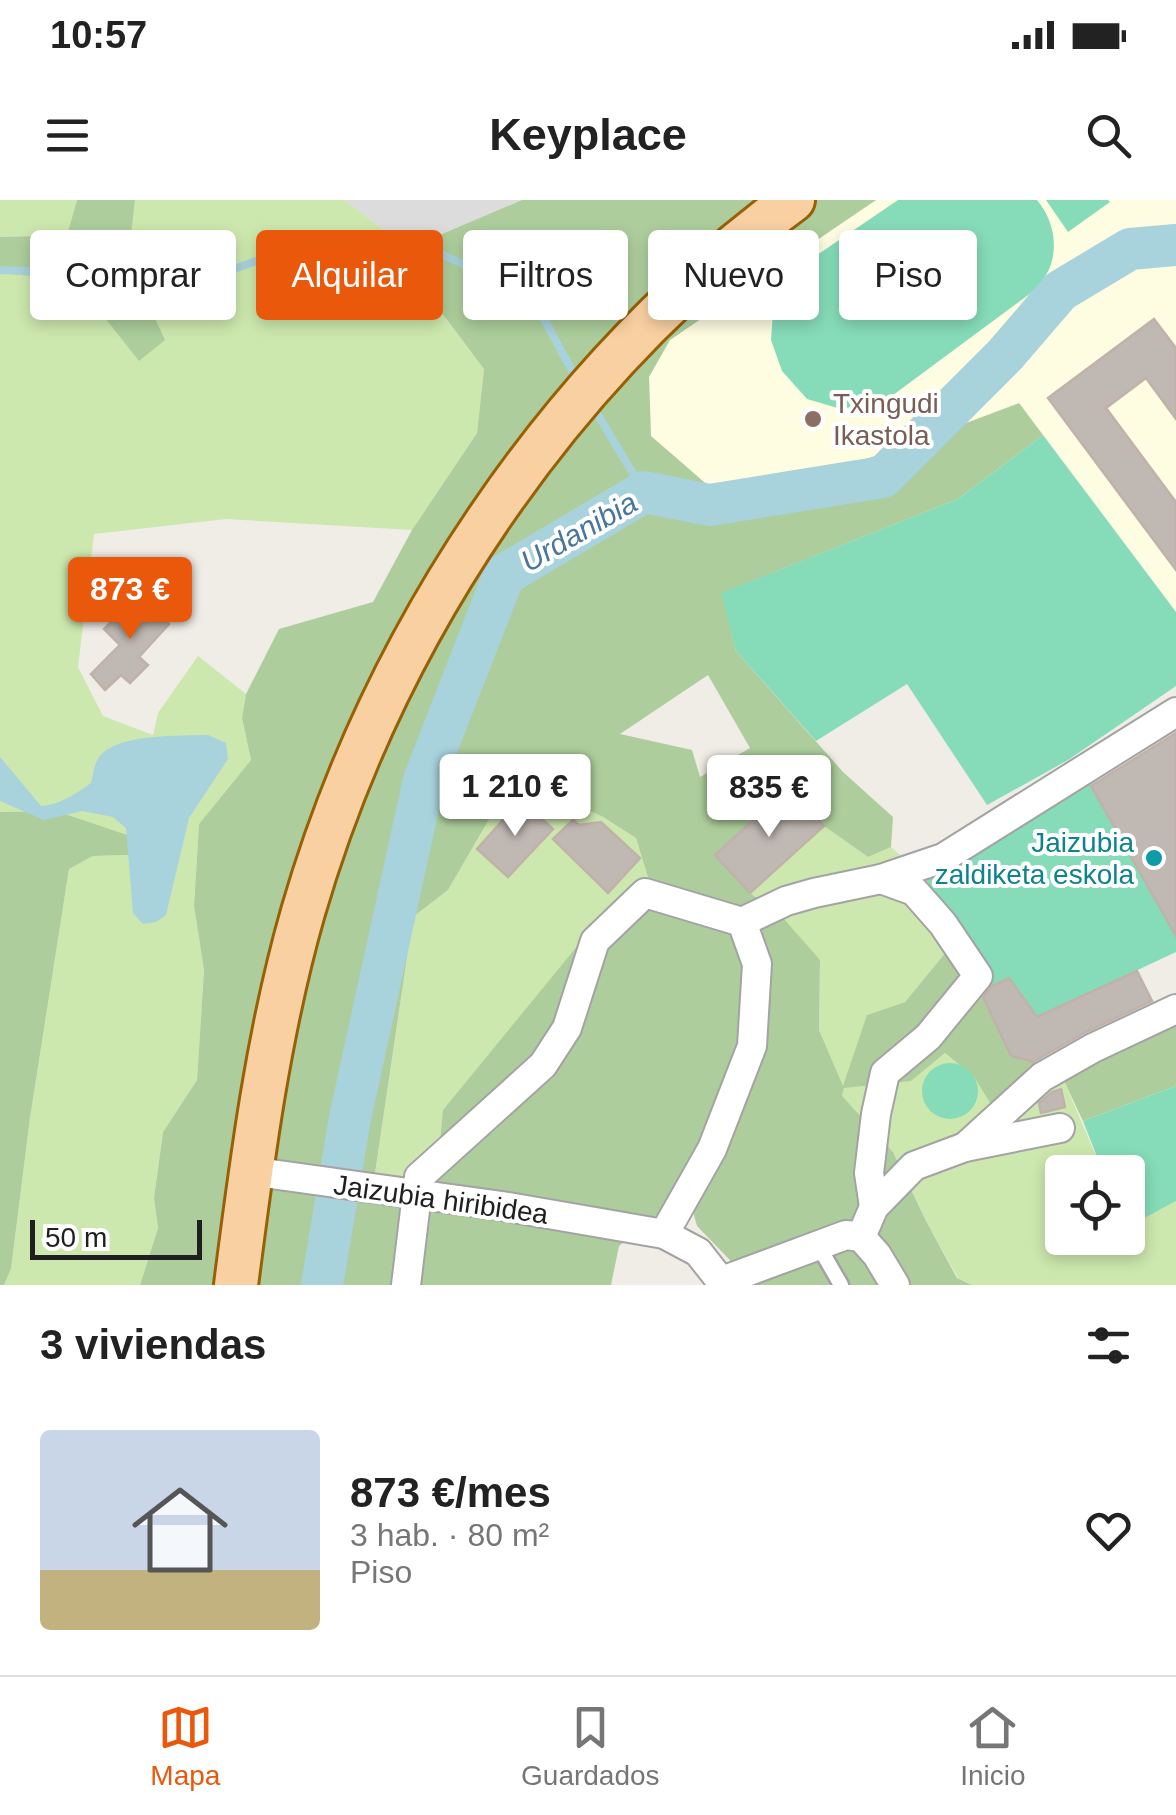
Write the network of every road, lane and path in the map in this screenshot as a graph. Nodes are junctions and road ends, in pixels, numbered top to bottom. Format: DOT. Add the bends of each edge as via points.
graph roads {
  1 [pos="793,200"];
  2 [pos="1176,712"];
  3 [pos="881,879"];
  4 [pos="742,922"];
  5 [pos="1176,1010"];
  6 [pos="1060,1128"];
  7 [pos="965,1147"];
  8 [pos="250,1171"];
  9 [pos="417,1196"];
  10 [pos="874,1207"];
  11 [pos="664,1234"];
  12 [pos="861,1237"];
  13 [pos="818,1244"];
  14 [pos="722,1284"];
  15 [pos="236,1285"];
  16 [pos="406,1285"];
  17 [pos="840,1285"];
  18 [pos="895,1285"];
  1 -- 8 [label="main road" via="705,272 583,396 489,519 417,636 326,841 284,984"];
  2 -- 3 [label="street" via="943,858"];
  3 -- 4 [label="street" via="814,892"];
  3 -- 10 [label="street" via="914,891 978,976 928,1037 885,1072 869,1174"];
  4 -- 9 [label="street" via="645,893 595,941 567,1028 543,1065 419,1176"];
  4 -- 11 [label="street" via="756,964 752,1046 712,1149"];
  5 -- 7 [label="street" via="1042,1077"];
  6 -- 7 [label="street"];
  7 -- 10 [label="street" via="914,1166"];
  8 -- 9 [label="street, Jaizubia hiribidea"];
  8 -- 15 [label="main road"];
  9 -- 11 [label="street, Jaizubia hiribidea"];
  9 -- 16 [label="street"];
  10 -- 12 [label="street"];
  11 -- 14 [label="street, Jaizubia hiribidea" via="698,1252"];
  12 -- 13 [label="street"];
  12 -- 18 [label="street"];
  13 -- 14 [label="street"];
  13 -- 17 [label="lane"];
}
